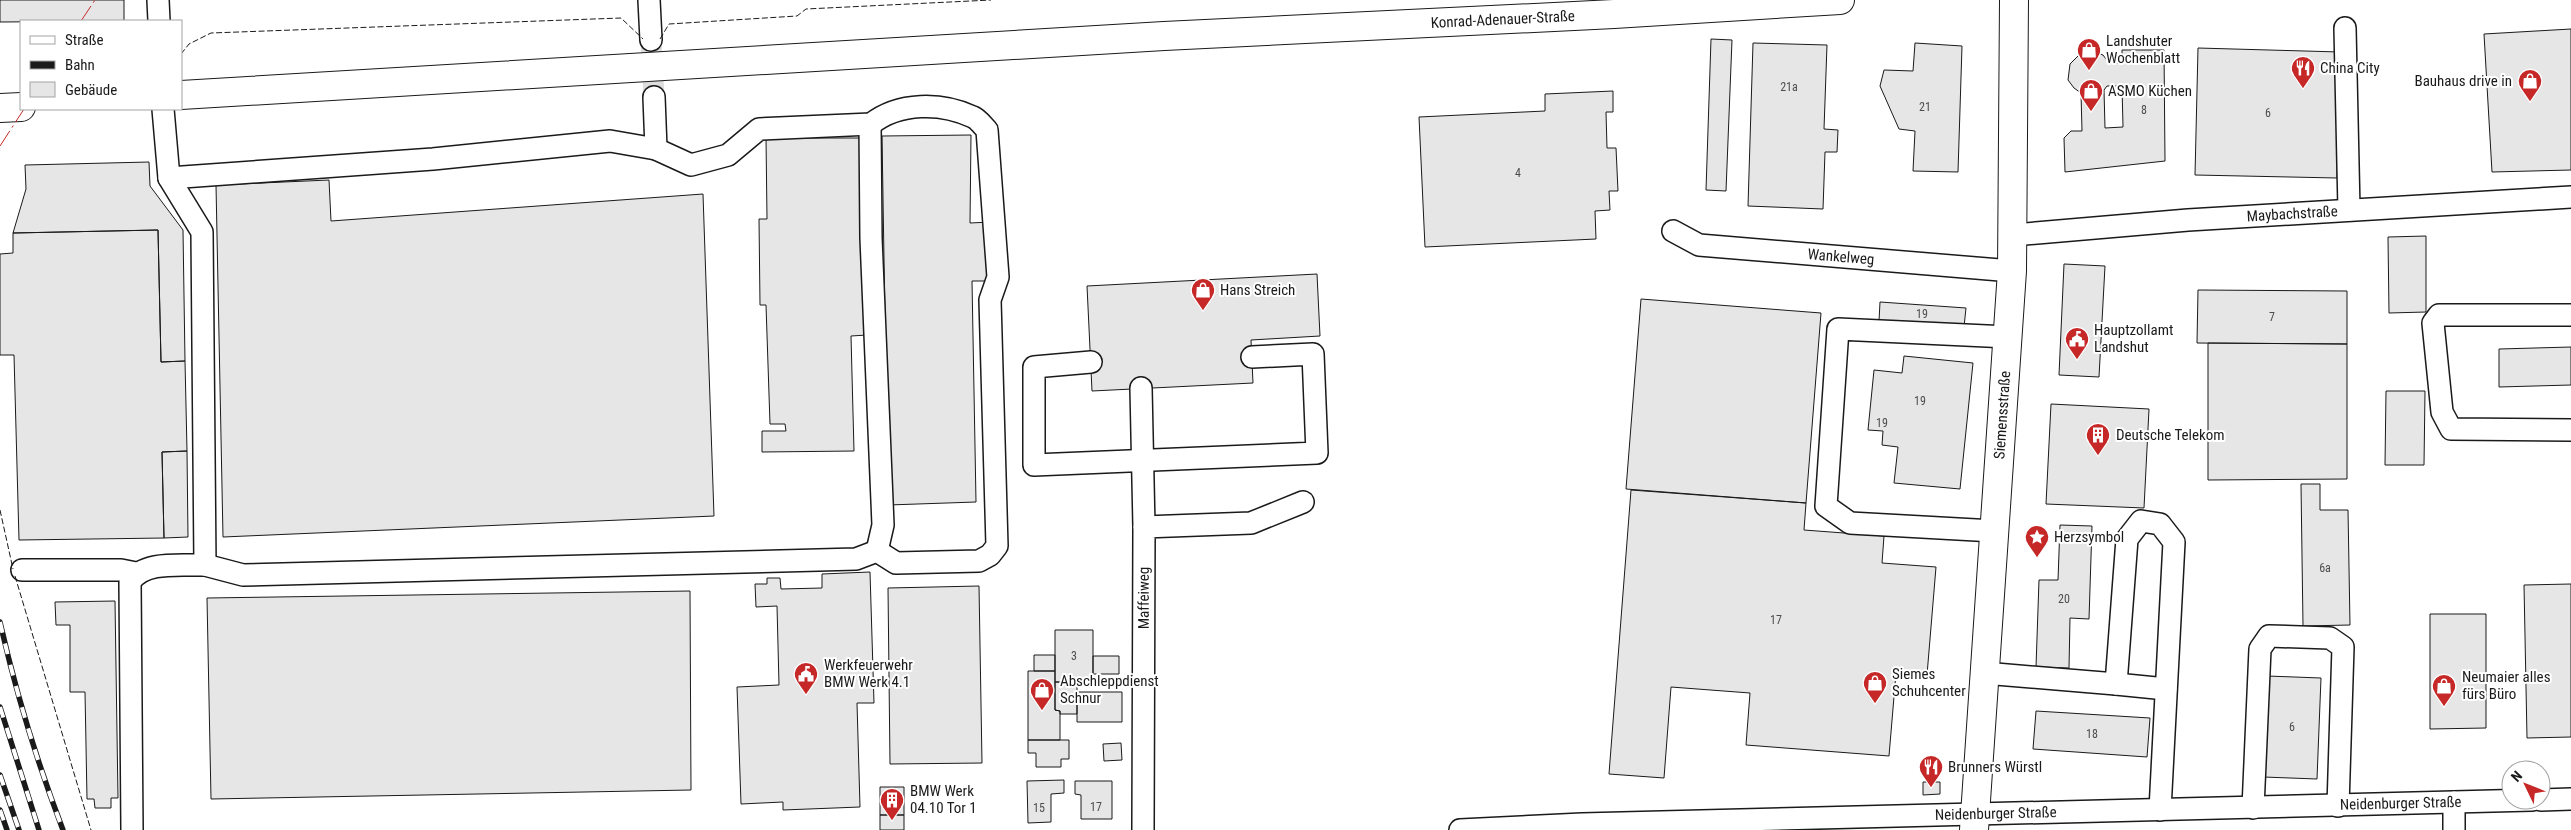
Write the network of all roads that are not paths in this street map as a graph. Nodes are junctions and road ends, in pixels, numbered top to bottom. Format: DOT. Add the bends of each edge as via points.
graph roads {
  1 [pos="158,0"];
  2 [pos="649,0"];
  3 [pos="1840,0"];
  4 [pos="2014,0"];
  5 [pos="1675,4"];
  6 [pos="159,20"];
  7 [pos="2345,28"];
  8 [pos="651,40"];
  9 [pos="190,95"];
  10 [pos="654,96"];
  11 [pos="20,106"];
  12 [pos="0,108"];
  13 [pos="163,110"];
  14 [pos="870,124"];
  15 [pos="656,149"];
  16 [pos="169,178"];
  17 [pos="2571,197"];
  18 [pos="2349,210"];
  19 [pos="1673,231"];
  20 [pos="2013,235"];
  21 [pos="2012,271"];
  22 [pos="2571,315"];
  23 [pos="2008,337"];
  24 [pos="1252,357"];
  25 [pos="1091,362"];
  26 [pos="1141,388"];
  27 [pos="2571,430"];
  28 [pos="1142,460"];
  29 [pos="1303,502"];
  30 [pos="1144,527"];
  31 [pos="1994,531"];
  32 [pos="877,551"];
  33 [pos="205,564"];
  34 [pos="22,570"];
  35 [pos="136,573"];
  36 [pos="1984,674"];
  37 [pos="2116,684"];
  38 [pos="2166,689"];
  39 [pos="2571,799"];
  40 [pos="2551,800"];
  41 [pos="2501,801"];
  42 [pos="2454,802"];
  43 [pos="2338,806"];
  44 [pos="2253,808"];
  45 [pos="2160,810"];
  46 [pos="1974,822"];
  47 [pos="132,830"];
  48 [pos="1143,830"];
  49 [pos="1460,830"];
  50 [pos="2454,830"];
  1 -- 6 [label="street"];
  2 -- 8 [label="street"];
  3 -- 5 [label="main road, Konrad-Adenauer-Straße"];
  4 -- 20 [label="main road, Siemensstraße"];
  5 -- 9 [label="main road, Konrad-Adenauer-Straße"];
  7 -- 18 [label="street"];
  10 -- 15 [label="street"];
  11 -- 12 [label="main road"];
  13 -- 16 [label="street"];
  14 -- 15 [label="street" via="759,129 728,155 691,165"];
  14 -- 32 [label="street" via="871,238 883,525"];
  14 -- 32 [label="street" via="898,109 934,106 974,117 987,130 998,277 990,300 997,546 979,561 896,563"];
  15 -- 16 [label="street" via="610,141 433,159"];
  16 -- 33 [label="street" via="202,232"];
  17 -- 18 [label="street, Maybachstraße"];
  18 -- 20 [label="street, Maybachstraße"];
  19 -- 21 [label="street, Wankelweg" via="1699,245"];
  20 -- 21 [label="main road, Siemensstraße"];
  21 -- 23 [label="main road, Siemensstraße"];
  22 -- 27 [label="street" via="2439,315 2433,323 2442,412 2451,429"];
  23 -- 31 [label="main road, Siemensstraße"];
  23 -- 31 [label="street" via="1838,329 1826,506 1850,523"];
  24 -- 28 [label="street" via="1313,354 1317,453"];
  25 -- 28 [label="street" via="1034,367 1034,464"];
  26 -- 28 [label="street, Maffeiweg"];
  28 -- 30 [label="street, Maffeiweg"];
  29 -- 30 [label="street" via="1251,523"];
  30 -- 48 [label="street, Maffeiweg"];
  31 -- 36 [label="main road, Siemensstraße"];
  32 -- 33 [label="street" via="856,559 243,575"];
  33 -- 35 [label="street" via="146,568"];
  34 -- 35 [label="street" via="121,570"];
  35 -- 47 [label="street" via="130,582"];
  36 -- 37 [label="street"];
  36 -- 46 [label="main road, Siemensstraße"];
  37 -- 38 [label="street"];
  37 -- 38 [label="street" via="2127,539 2141,522 2160,524 2174,542"];
  38 -- 45 [label="street"];
  39 -- 40 [label="street"];
  41 -- 42 [label="street, Neidenburger Straße"];
  42 -- 43 [label="street, Neidenburger Straße"];
  42 -- 50 [label="street"];
  43 -- 44 [label="street, Neidenburger Straße"];
  43 -- 44 [label="street" via="2343,646 2330,638 2269,636 2260,649"];
  44 -- 45 [label="street, Neidenburger Straße"];
  45 -- 46 [label="street, Neidenburger Straße"];
  46 -- 49 [label="street, Neidenburger Straße" via="1582,824"];
}
